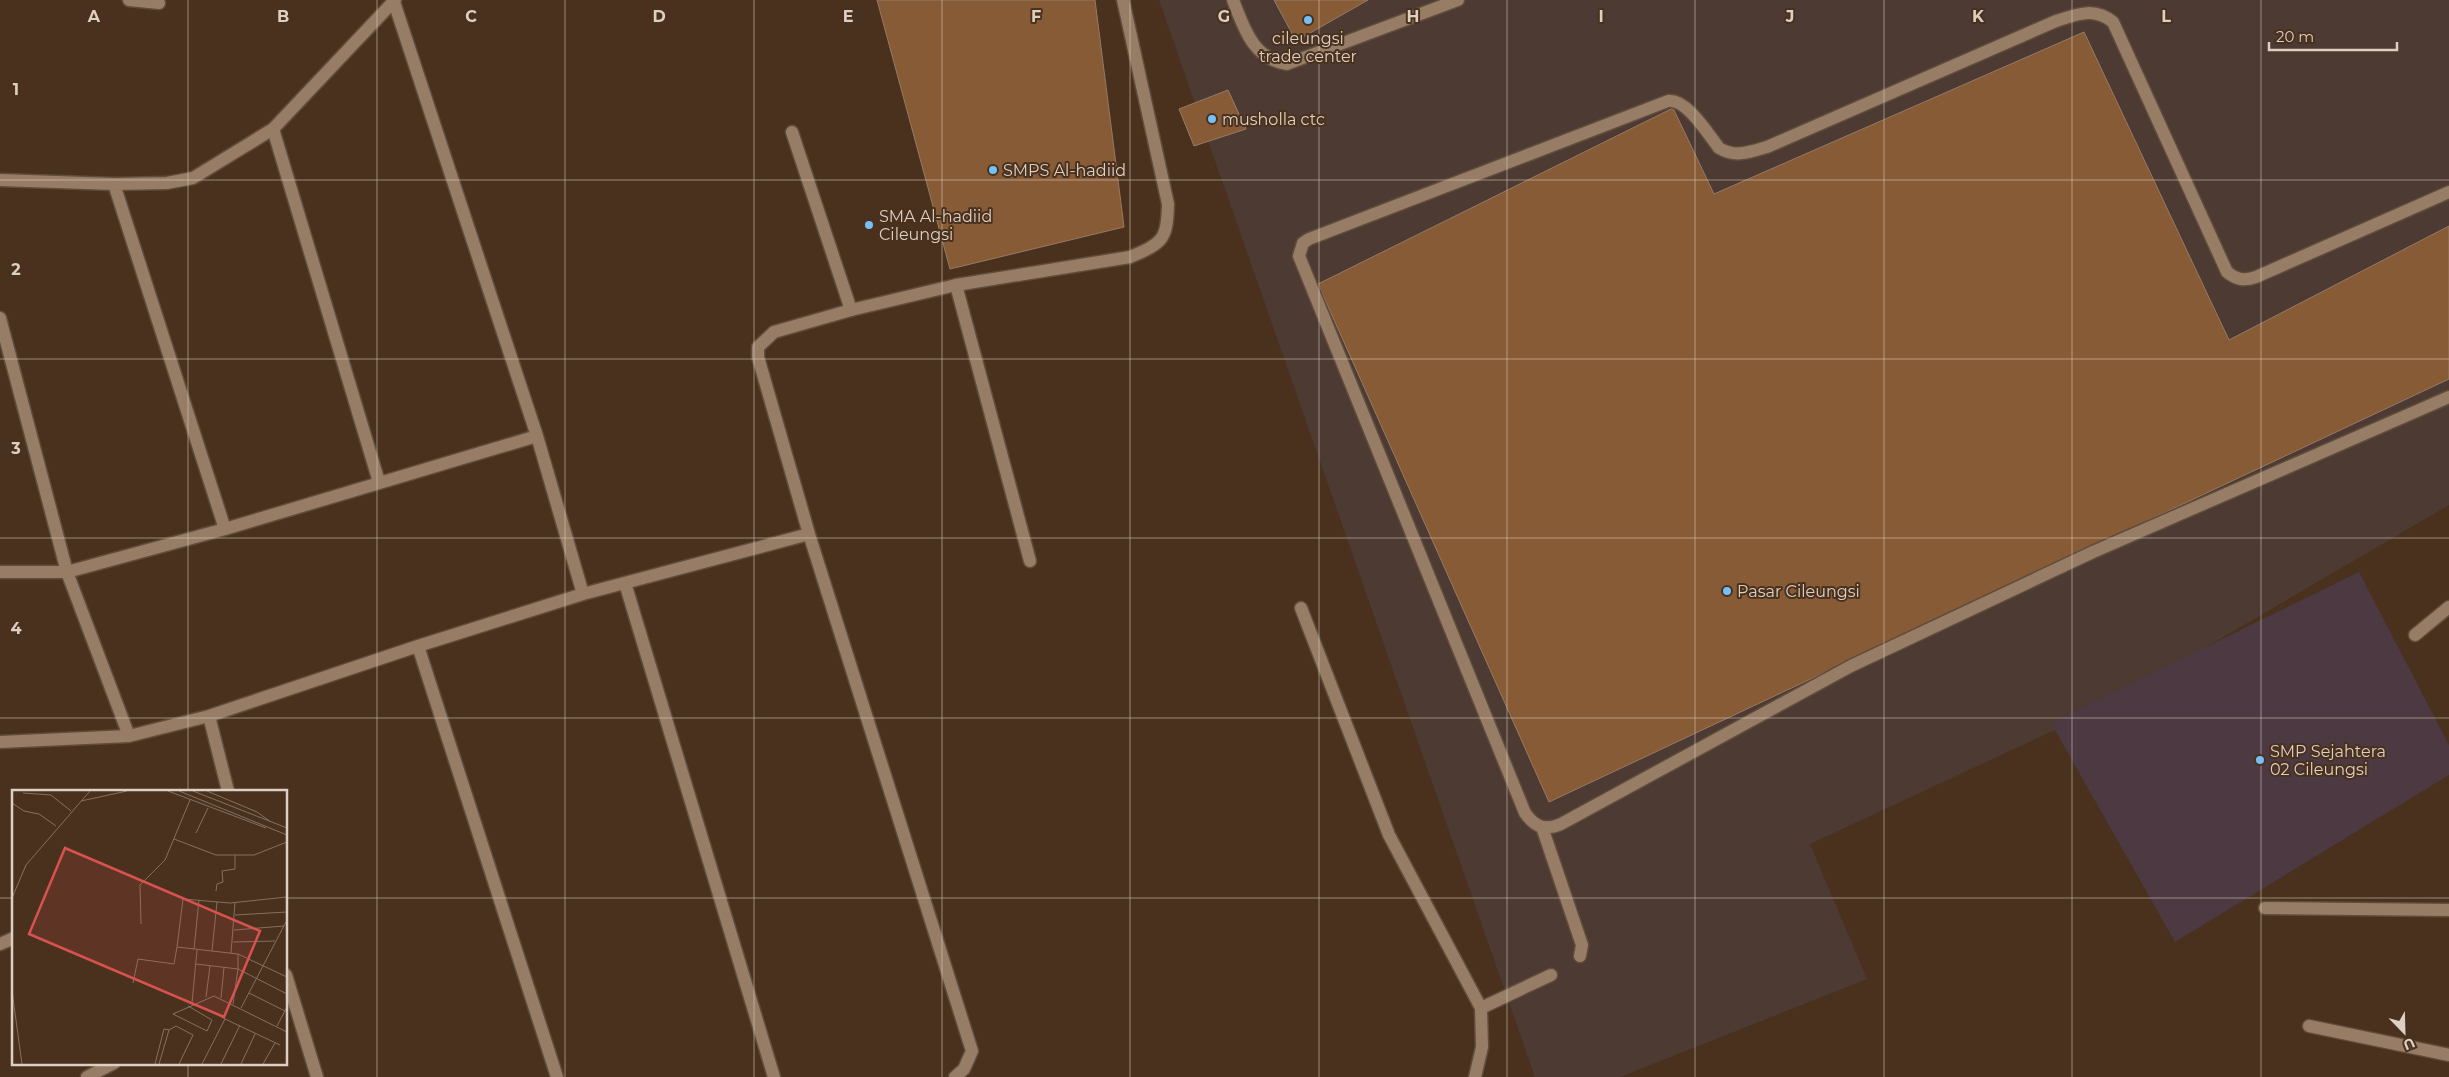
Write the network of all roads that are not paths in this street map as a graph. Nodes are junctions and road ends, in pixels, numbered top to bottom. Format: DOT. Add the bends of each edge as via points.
graph roads {
  1 [pos="130,0"];
  2 [pos="1123,0"];
  3 [pos="1233,0"];
  4 [pos="1458,0"];
  5 [pos="394,1"];
  6 [pos="159,3"];
  7 [pos="273,128"];
  8 [pos="792,132"];
  9 [pos="0,180"];
  10 [pos="114,184"];
  11 [pos="2449,192"];
  12 [pos="956,285"];
  13 [pos="851,310"];
  14 [pos="0,318"];
  15 [pos="2449,397"];
  16 [pos="537,436"];
  17 [pos="379,482"];
  18 [pos="225,529"];
  19 [pos="809,534"];
  20 [pos="1030,561"];
  21 [pos="0,572"];
  22 [pos="67,572"];
  23 [pos="625,583"];
  24 [pos="584,594"];
  25 [pos="2449,607"];
  26 [pos="1301,608"];
  27 [pos="2415,635"];
  28 [pos="418,646"];
  29 [pos="209,716"];
  30 [pos="129,736"];
  31 [pos="0,742"];
  32 [pos="228,790"];
  33 [pos="1542,827"];
  34 [pos="2265,908"];
  35 [pos="2449,910"];
  36 [pos="12,939"];
  37 [pos="0,944"];
  38 [pos="1580,956"];
  39 [pos="1551,974"];
  40 [pos="288,982"];
  41 [pos="1481,1008"];
  42 [pos="2309,1026"];
  43 [pos="2449,1055"];
  44 [pos="112,1064"];
  45 [pos="87,1077"];
  46 [pos="317,1077"];
  47 [pos="557,1077"];
  48 [pos="774,1077"];
  49 [pos="955,1077"];
  50 [pos="1475,1077"];
  1 -- 6 [label="street"];
  2 -- 12 [label="street" via="1168,204 1168,229 1156,246 1130,257"];
  3 -- 4 [label="street" via="1254,47 1275,62 1287,64"];
  5 -- 7 [label="street"];
  5 -- 16 [label="street"];
  7 -- 10 [label="street" via="193,178 166,183"];
  7 -- 17 [label="street"];
  8 -- 13 [label="street"];
  9 -- 10 [label="street"];
  10 -- 18 [label="street"];
  11 -- 33 [label="street" via="2246,281 2234,278 2227,272 2113,22 2102,13 2084,13 2056,21 1742,155 1719,148 1683,105 1674,100 1668,101 1304,243 1300,249 1301,264 1526,813 1532,823"];
  12 -- 13 [label="street"];
  12 -- 20 [label="street"];
  13 -- 19 [label="street" via="774,332 758,347 758,357"];
  14 -- 22 [label="street"];
  15 -- 33 [label="street" via="2094,552 1860,662 1561,824 1552,828"];
  16 -- 17 [label="street"];
  16 -- 24 [label="street"];
  17 -- 18 [label="street"];
  18 -- 22 [label="street"];
  19 -- 23 [label="street"];
  19 -- 49 [label="street" via="972,1051 964,1069"];
  21 -- 22 [label="street"];
  22 -- 30 [label="street"];
  23 -- 24 [label="street"];
  23 -- 48 [label="street"];
  24 -- 28 [label="street"];
  25 -- 27 [label="street"];
  26 -- 41 [label="street" via="1390,835"];
  28 -- 29 [label="street"];
  28 -- 47 [label="street"];
  29 -- 30 [label="street"];
  29 -- 32 [label="street"];
  30 -- 31 [label="street"];
  33 -- 38 [label="street" via="1582,945"];
  34 -- 35 [label="street"];
  36 -- 37 [label="street"];
  39 -- 41 [label="street"];
  40 -- 46 [label="street"];
  41 -- 50 [label="street" via="1482,1047"];
  42 -- 43 [label="street"];
  44 -- 45 [label="street"];
}
